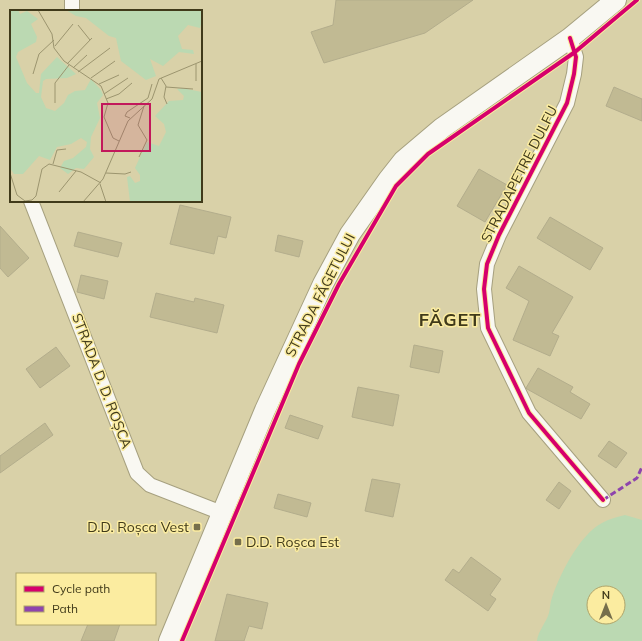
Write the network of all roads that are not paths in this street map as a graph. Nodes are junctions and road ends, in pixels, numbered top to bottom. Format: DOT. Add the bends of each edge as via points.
graph roads {
  1 [pos="616,0"];
  2 [pos="570,38"];
  3 [pos="31,202"];
  4 [pos="603,500"];
  5 [pos="222,513"];
  6 [pos="169,641"];
  1 -- 2 [label="main road, STRADA FĂGETULUI"];
  2 -- 4 [label="street, STRADAPETRE DULFU" via="576,57 566,103 486,264 484,289 488,328 528,413"];
  2 -- 5 [label="main road, STRADA FĂGETULUI" via="442,128 403,161 376,195 350,234 323,284 265,410"];
  3 -- 5 [label="street, STRADA D. D. ROȘCA" via="138,473 150,485"];
  5 -- 6 [label="main road, STRADA FĂGETULUI"];
}
